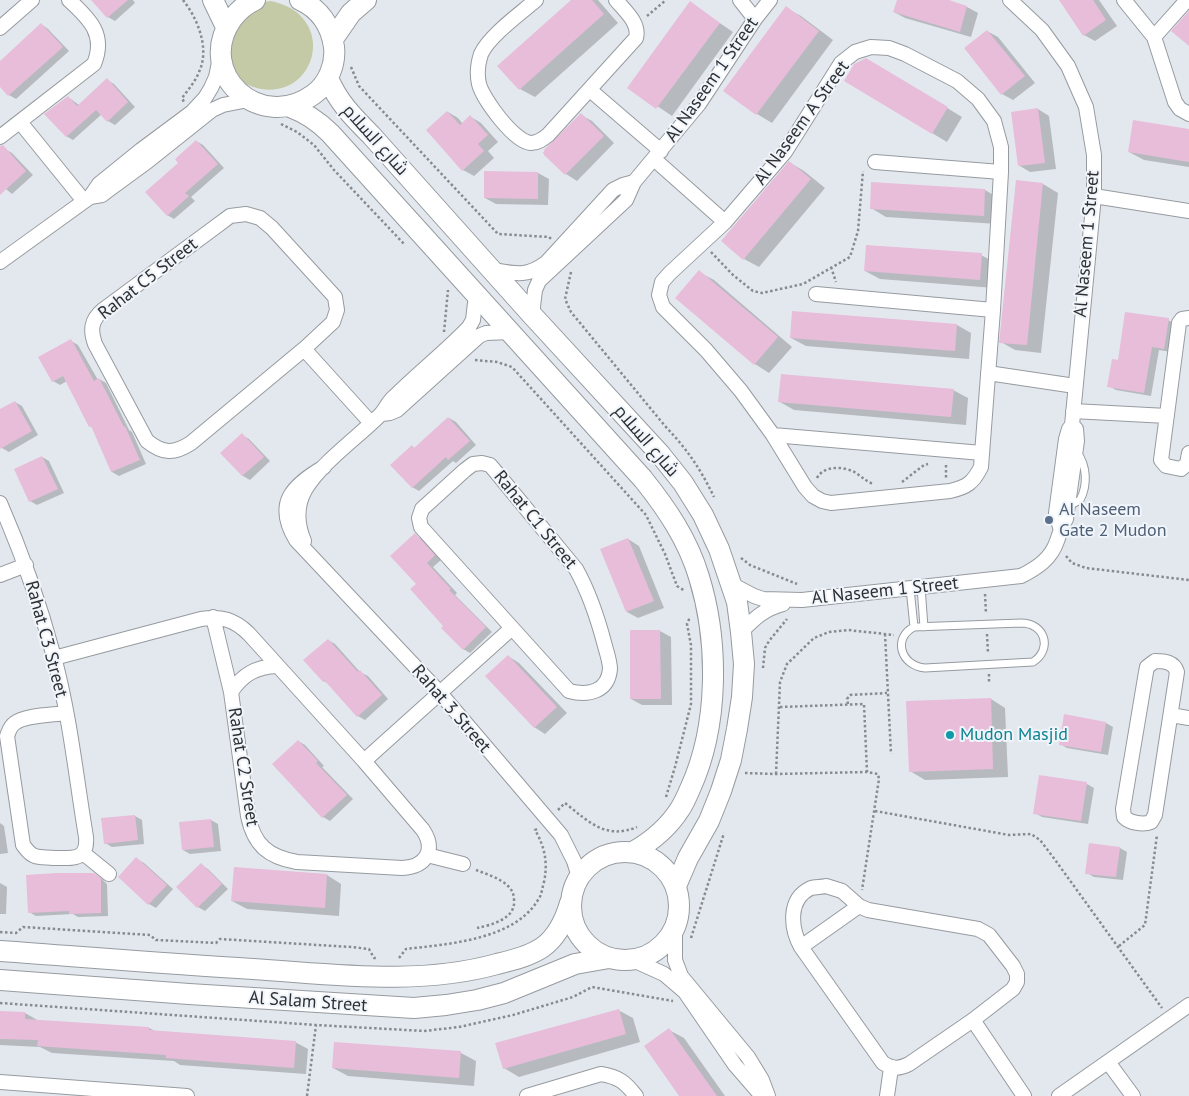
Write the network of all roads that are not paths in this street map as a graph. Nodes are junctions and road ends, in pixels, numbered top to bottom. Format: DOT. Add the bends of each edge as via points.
graph roads {
  1 [pos="32,0"];
  2 [pos="69,0"];
  3 [pos="214,0"];
  4 [pos="255,0"];
  5 [pos="366,0"];
  6 [pos="536,0"];
  7 [pos="616,0"];
  8 [pos="740,0"];
  9 [pos="770,0"];
  10 [pos="1010,0"];
  11 [pos="1124,0"];
  12 [pos="1187,0"];
  13 [pos="307,1"];
  14 [pos="754,19"];
  15 [pos="226,27"];
  16 [pos="0,28"];
  17 [pos="1154,37"];
  18 [pos="333,39"];
  19 [pos="221,53"];
  20 [pos="328,78"];
  21 [pos="590,90"];
  22 [pos="248,100"];
  23 [pos="283,114"];
  24 [pos="1189,114"];
  25 [pos="20,122"];
  26 [pos="0,137"];
  27 [pos="658,155"];
  28 [pos="144,156"];
  29 [pos="875,162"];
  30 [pos="1001,172"];
  31 [pos="634,182"];
  32 [pos="1094,196"];
  33 [pos="87,199"];
  34 [pos="600,204"];
  35 [pos="1189,211"];
  36 [pos="610,215"];
  37 [pos="725,222"];
  38 [pos="579,235"];
  39 [pos="0,262"];
  40 [pos="494,270"];
  41 [pos="476,294"];
  42 [pos="816,294"];
  43 [pos="993,310"];
  44 [pos="532,316"];
  45 [pos="1189,318"];
  46 [pos="511,332"];
  47 [pos="304,349"];
  48 [pos="447,357"];
  49 [pos="988,373"];
  50 [pos="1075,386"];
  51 [pos="1166,416"];
  52 [pos="1073,418"];
  53 [pos="371,423"];
  54 [pos="773,435"];
  55 [pos="1076,451"];
  56 [pos="1189,452"];
  57 [pos="982,453"];
  58 [pos="1068,469"];
  59 [pos="0,503"];
  60 [pos="1069,506"];
  61 [pos="1060,527"];
  62 [pos="26,565"];
  63 [pos="0,575"];
  64 [pos="732,584"];
  65 [pos="916,587"];
  66 [pos="802,600"];
  67 [pos="213,617"];
  68 [pos="914,627"];
  69 [pos="924,627"];
  70 [pos="512,628"];
  71 [pos="742,632"];
  72 [pos="54,658"];
  73 [pos="277,666"];
  74 [pos="231,692"];
  75 [pos="440,693"];
  76 [pos="66,712"];
  77 [pos="1171,715"];
  78 [pos="1189,718"];
  79 [pos="364,761"];
  80 [pos="633,852"];
  81 [pos="83,853"];
  82 [pos="427,855"];
  83 [pos="463,864"];
  84 [pos="109,874"];
  85 [pos="579,877"];
  86 [pos="676,886"];
  87 [pos="570,903"];
  88 [pos="860,906"];
  89 [pos="683,933"];
  90 [pos="801,948"];
  91 [pos="0,951"];
  92 [pos="609,958"];
  93 [pos="633,960"];
  94 [pos="0,980"];
  95 [pos="1189,1005"];
  96 [pos="973,1020"];
  97 [pos="743,1051"];
  98 [pos="731,1059"];
  99 [pos="1108,1062"];
  100 [pos="891,1068"];
  101 [pos="0,1082"];
  102 [pos="187,1096"];
  103 [pos="527,1096"];
  104 [pos="636,1096"];
  105 [pos="762,1096"];
  106 [pos="768,1096"];
  107 [pos="887,1096"];
  108 [pos="1024,1096"];
  109 [pos="1059,1096"];
  110 [pos="1133,1096"];
  1 -- 16 [label="street"];
  2 -- 25 [label="street" via="92,25 98,37 99,51 94,64"];
  3 -- 15 [label="street"];
  4 -- 15 [label="street" via="236,13"];
  5 -- 18 [label="street" via="351,13"];
  6 -- 21 [label="street" via="489,41 481,54 479,83 484,97 513,133 530,143 548,135"];
  7 -- 21 [label="street" via="638,32"];
  8 -- 14 [label="street"];
  9 -- 14 [label="street, Al Naseem 1 Street"];
  10 -- 32 [label="street, Al Naseem 1 Street" via="1042,30 1068,66 1086,107 1094,154"];
  11 -- 17 [label="street"];
  12 -- 17 [label="street"];
  13 -- 18 [label="street" via="324,19"];
  14 -- 27 [label="street, Al Naseem 1 Street" via="699,104"];
  15 -- 19 [label="street"];
  17 -- 24 [label="street" via="1175,102"];
  18 -- 20 [label="street" via="334,59"];
  19 -- 22 [label="street" via="229,80"];
  19 -- 28 [label="street" via="216,77 205,98"];
  20 -- 23 [label="street" via="318,91"];
  20 -- 40 [label="street, شارع السلام" via="333,92 348,113"];
  21 -- 27 [label="street"];
  22 -- 23 [label="street" via="276,108"];
  22 -- 28 [label="street" via="212,110"];
  23 -- 41 [label="street, شارع السلام" via="304,112 330,132"];
  25 -- 26 [label="street"];
  25 -- 33 [label="street"];
  27 -- 31 [label="street, Al Naseem 1 Street"];
  27 -- 37 [label="street"];
  28 -- 33 [label="street" via="100,184"];
  29 -- 30 [label="street"];
  30 -- 37 [label="street, Al Naseem A Street" via="1001,147 994,121 978,98 957,81 905,54 889,48 871,48 855,52 840,63 785,152"];
  30 -- 43 [label="street, Al Naseem A Street"];
  31 -- 34 [label="street, Al Naseem 1 Street" via="613,190"];
  31 -- 36 [label="street, Al Naseem 1 Street" via="626,200"];
  32 -- 35 [label="street"];
  32 -- 50 [label="street, Al Naseem 1 Street"];
  33 -- 39 [label="street"];
  34 -- 36 [label="street"];
  34 -- 38 [label="street, Al Naseem 1 Street"];
  36 -- 38 [label="street, Al Naseem 1 Street"];
  37 -- 54 [label="street, Al Naseem A Street" via="670,273 662,282 659,295 663,308 706,350"];
  38 -- 40 [label="street, Al Naseem 1 Street" via="538,269 518,274"];
  38 -- 44 [label="street, Al Naseem 1 Street" via="539,280"];
  40 -- 44 [label="street, شارع السلام"];
  41 -- 46 [label="street, شارع السلام"];
  41 -- 48 [label="street, Rahat 3 Street" via="473,320"];
  42 -- 43 [label="street"];
  43 -- 49 [label="street, Al Naseem A Street"];
  44 -- 64 [label="street, شارع السلام" via="683,483 707,524"];
  45 -- 51 [label="street" via="1179,323"];
  46 -- 48 [label="street, Rahat 3 Street" via="486,333"];
  46 -- 80 [label="street, شارع السلام" via="666,508 685,541 706,604 713,683 705,749 681,808 667,827"];
  47 -- 47 [label="street, Rahat C5 Street" via="333,322 338,310 335,297 272,228 260,218 246,214 230,216 95,316 91,325 95,344 147,441 168,452 181,450 191,443"];
  47 -- 53 [label="street"];
  48 -- 53 [label="street, Rahat 3 Street" via="417,384 389,402"];
  49 -- 50 [label="street"];
  49 -- 57 [label="street, Al Naseem A Street"];
  50 -- 52 [label="street, Al Naseem 1 Street"];
  51 -- 52 [label="street"];
  51 -- 56 [label="street" via="1161,455 1163,463 1181,469 1187,464"];
  52 -- 55 [label="street, Al Naseem 1 Street" via="1078,435"];
  52 -- 58 [label="street, Al Naseem 1 Street" via="1067,434"];
  53 -- 75 [label="street, Rahat 3 Street" via="324,467 296,486 286,513 289,527 296,540"];
  54 -- 57 [label="street"];
  54 -- 57 [label="street, Al Naseem A Street" via="813,496 822,501 842,503 963,488 978,473"];
  55 -- 58 [label="street, Al Naseem 1 Street"];
  55 -- 60 [label="lane" via="1085,470 1083,493 1080,500"];
  58 -- 60 [label="street, Al Naseem 1 Street"];
  58 -- 61 [label="street, Al Naseem 1 Street" via="1056,513"];
  59 -- 62 [label="street, Rahat C3 Street"];
  60 -- 61 [label="street, Al Naseem 1 Street"];
  61 -- 65 [label="street, Al Naseem 1 Street" via="1057,542 1049,556 1037,568 1021,576"];
  62 -- 63 [label="street"];
  62 -- 72 [label="street, Rahat C3 Street"];
  64 -- 66 [label="street, Al Naseem 1 Street" via="763,599"];
  64 -- 71 [label="street, شارع السلام"];
  65 -- 66 [label="street, Al Naseem 1 Street"];
  65 -- 68 [label="lane"];
  65 -- 69 [label="lane"];
  66 -- 71 [label="street, Al Naseem 1 Street" via="765,610"];
  67 -- 72 [label="street"];
  67 -- 73 [label="street" via="223,617 242,626"];
  67 -- 74 [label="street, Rahat C2 Street"];
  68 -- 69 [label="lane"];
  68 -- 69 [label="lane" via="903,637 902,654 915,667 1025,664 1040,658 1044,650 1040,630 1028,623"];
  70 -- 70 [label="street, Rahat C1 Street" via="569,691 583,695 596,691 606,682 610,669 608,655 593,602 576,569 490,465 473,464 422,509 421,527"];
  70 -- 75 [label="street"];
  71 -- 86 [label="street, شارع السلام" via="742,697 730,760 709,821"];
  72 -- 76 [label="street, Rahat C3 Street"];
  73 -- 74 [label="street, Rahat C2 Street" via="251,671"];
  73 -- 79 [label="street"];
  74 -- 82 [label="street, Rahat C2 Street" via="251,830 269,853 297,862 402,868 412,868"];
  75 -- 79 [label="street"];
  75 -- 85 [label="street, Rahat 3 Street" via="561,835"];
  76 -- 81 [label="street, Rahat C3 Street" via="86,837 87,846"];
  76 -- 81 [label="street, Rahat C3 Street" via="15,723 7,736 8,745 23,845 36,856 76,858"];
  77 -- 77 [label="street" via="1178,672 1171,663 1155,661 1147,667 1123,813 1131,821 1147,824 1154,819"];
  77 -- 78 [label="street"];
  79 -- 82 [label="street" via="428,837"];
  80 -- 85 [label="street" via="608,854 597,859"];
  80 -- 86 [label="street" via="659,863"];
  81 -- 84 [label="street"];
  82 -- 83 [label="street"];
  85 -- 87 [label="street"];
  86 -- 89 [label="street"];
  87 -- 91 [label="street, Al Salam Street" via="556,934 530,954 482,969 427,976 388,977"];
  87 -- 92 [label="street" via="572,921 580,937 593,950"];
  88 -- 90 [label="street"];
  88 -- 90 [label="street" via="842,891 826,886 810,888 798,898 792,914 794,933"];
  88 -- 96 [label="street" via="875,912 978,929 989,936 1013,966 1017,982 1008,994"];
  89 -- 93 [label="street" via="668,940 658,950"];
  89 -- 97 [label="street" via="675,960 681,976"];
  90 -- 100 [label="street" via="876,1056"];
  92 -- 93 [label="street"];
  92 -- 94 [label="street, Al Salam Street" via="575,964 478,1000 414,1008"];
  93 -- 98 [label="street" via="664,974 685,992"];
  95 -- 99 [label="street"];
  96 -- 100 [label="street" via="909,1064"];
  96 -- 108 [label="street"];
  97 -- 98 [label="street"];
  97 -- 106 [label="street"];
  98 -- 105 [label="street"];
  99 -- 109 [label="street"];
  99 -- 110 [label="street"];
  100 -- 107 [label="street"];
  101 -- 102 [label="street"];
  103 -- 104 [label="street" via="601,1074 625,1082"];
}
